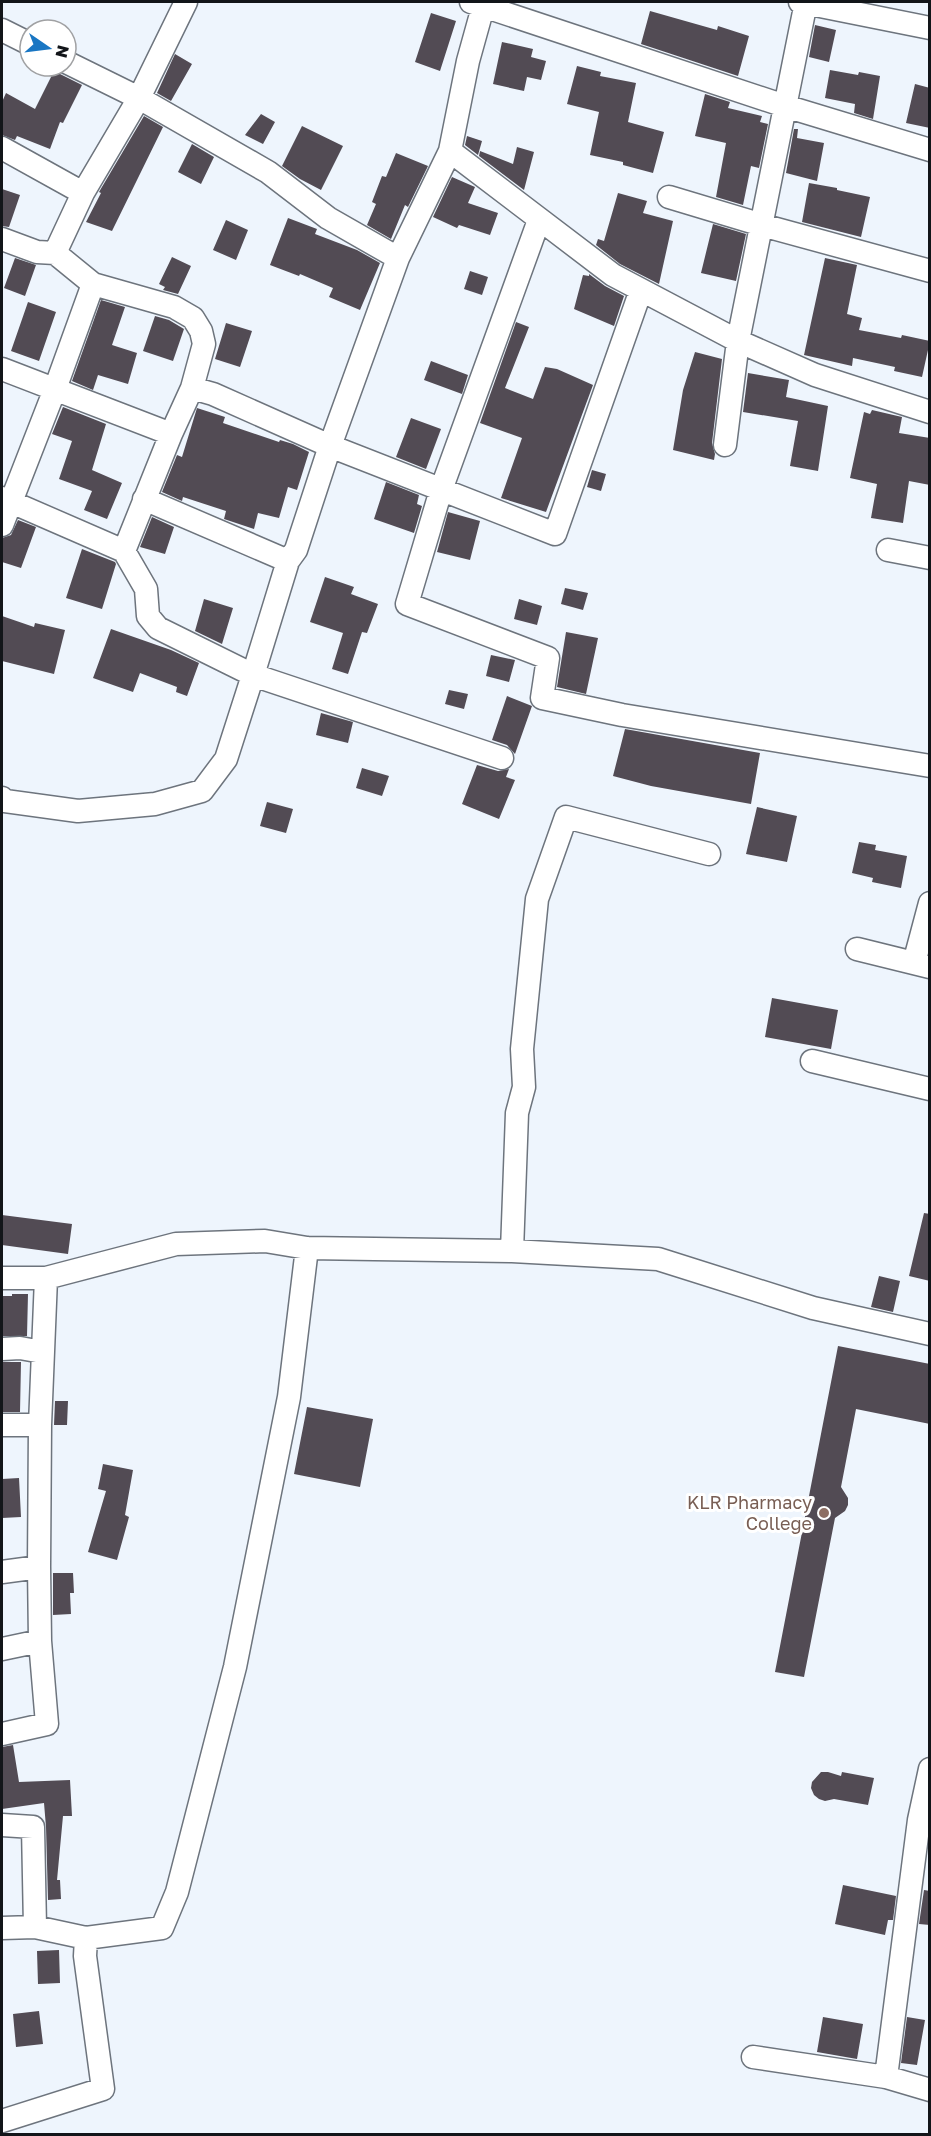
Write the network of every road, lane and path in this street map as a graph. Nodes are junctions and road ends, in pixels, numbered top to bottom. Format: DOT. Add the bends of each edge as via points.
graph roads {
  1 [pos="804,2"];
  2 [pos="184,3"];
  3 [pos="476,4"];
  4 [pos="930,28"];
  5 [pos="2,30"];
  6 [pos="18,38"];
  7 [pos="78,68"];
  8 [pos="139,98"];
  9 [pos="785,106"];
  10 [pos="2,148"];
  11 [pos="930,150"];
  12 [pos="450,151"];
  13 [pos="83,193"];
  14 [pos="669,197"];
  15 [pos="539,220"];
  16 [pos="762,225"];
  17 [pos="2,239"];
  18 [pos="55,253"];
  19 [pos="398,258"];
  20 [pos="930,271"];
  21 [pos="93,284"];
  22 [pos="641,290"];
  23 [pos="738,341"];
  24 [pos="2,369"];
  25 [pos="192,388"];
  26 [pos="55,389"];
  27 [pos="930,412"];
  28 [pos="171,434"];
  29 [pos="725,445"];
  30 [pos="330,446"];
  31 [pos="441,490"];
  32 [pos="144,499"];
  33 [pos="6,500"];
  34 [pos="2,525"];
  35 [pos="888,550"];
  36 [pos="124,551"];
  37 [pos="930,558"];
  38 [pos="288,561"];
  39 [pos="253,675"];
  40 [pos="502,758"];
  41 [pos="930,766"];
  42 [pos="2,798"];
  43 [pos="709,854"];
  44 [pos="930,903"];
  45 [pos="857,949"];
  46 [pos="922,965"];
  47 [pos="812,1061"];
  48 [pos="930,1089"];
  49 [pos="307,1248"];
  50 [pos="512,1251"];
  51 [pos="2,1278"];
  52 [pos="46,1278"];
  53 [pos="930,1334"];
  54 [pos="2,1349"];
  55 [pos="42,1352"];
  56 [pos="2,1425"];
  57 [pos="40,1425"];
  58 [pos="39,1567"];
  59 [pos="2,1572"];
  60 [pos="40,1641"];
  61 [pos="2,1649"];
  62 [pos="2,1734"];
  63 [pos="930,1769"];
  64 [pos="2,1825"];
  65 [pos="35,1927"];
  66 [pos="2,1928"];
  67 [pos="86,1938"];
  68 [pos="753,2057"];
  69 [pos="886,2077"];
  70 [pos="930,2090"];
  71 [pos="2,2121"];
  1 -- 4 [label="street"];
  1 -- 9 [label="street"];
  2 -- 8 [label="street"];
  3 -- 9 [label="street"];
  3 -- 12 [label="street"];
  5 -- 6 [label="street"];
  7 -- 8 [label="street"];
  8 -- 13 [label="street"];
  8 -- 19 [label="street" via="268,172 328,218"];
  9 -- 11 [label="street"];
  9 -- 16 [label="street"];
  10 -- 13 [label="street"];
  12 -- 15 [label="street"];
  12 -- 19 [label="street"];
  13 -- 18 [label="street"];
  14 -- 16 [label="street"];
  15 -- 22 [label="street" via="613,275"];
  15 -- 31 [label="street"];
  16 -- 20 [label="street"];
  16 -- 23 [label="street"];
  17 -- 18 [label="street" via="37,252"];
  18 -- 21 [label="street"];
  19 -- 30 [label="street"];
  21 -- 25 [label="street" via="174,308 193,318 204,344"];
  21 -- 26 [label="street"];
  22 -- 23 [label="street"];
  22 -- 31 [label="street" via="555,534"];
  23 -- 27 [label="street" via="815,375"];
  23 -- 29 [label="street"];
  24 -- 26 [label="street"];
  25 -- 28 [label="street"];
  25 -- 30 [label="street"];
  26 -- 28 [label="street"];
  26 -- 33 [label="street"];
  28 -- 32 [label="street"];
  30 -- 31 [label="street"];
  30 -- 38 [label="street" via="296,550"];
  31 -- 41 [label="street" via="408,604 548,658 542,698 633,717"];
  32 -- 36 [label="street"];
  32 -- 38 [label="street"];
  33 -- 34 [label="street"];
  33 -- 36 [label="street"];
  35 -- 37 [label="street"];
  36 -- 39 [label="street" via="146,589 148,616 158,628"];
  38 -- 39 [label="street"];
  39 -- 40 [label="street"];
  39 -- 42 [label="street" via="226,759 202,791 154,804 78,811"];
  43 -- 50 [label="street" via="566,817 537,899 522,1049 524,1087 517,1113"];
  44 -- 46 [label="street"];
  45 -- 46 [label="street"];
  47 -- 48 [label="street"];
  49 -- 50 [label="street"];
  49 -- 52 [label="street" via="265,1241 176,1244"];
  49 -- 67 [label="street" via="289,1397 235,1667 177,1892 162,1928"];
  50 -- 53 [label="street" via="658,1259 813,1308"];
  51 -- 52 [label="street"];
  52 -- 55 [label="street"];
  54 -- 55 [label="street"];
  55 -- 57 [label="street"];
  56 -- 57 [label="street"];
  57 -- 58 [label="street"];
  58 -- 59 [label="street"];
  58 -- 60 [label="street"];
  60 -- 61 [label="street"];
  60 -- 62 [label="street" via="47,1724"];
  63 -- 69 [label="street" via="919,1821"];
  64 -- 65 [label="street" via="33,1827"];
  65 -- 66 [label="street"];
  65 -- 67 [label="street"];
  67 -- 71 [label="street" via="85,1956 104,2089"];
  68 -- 69 [label="street"];
  69 -- 70 [label="street"];
}
